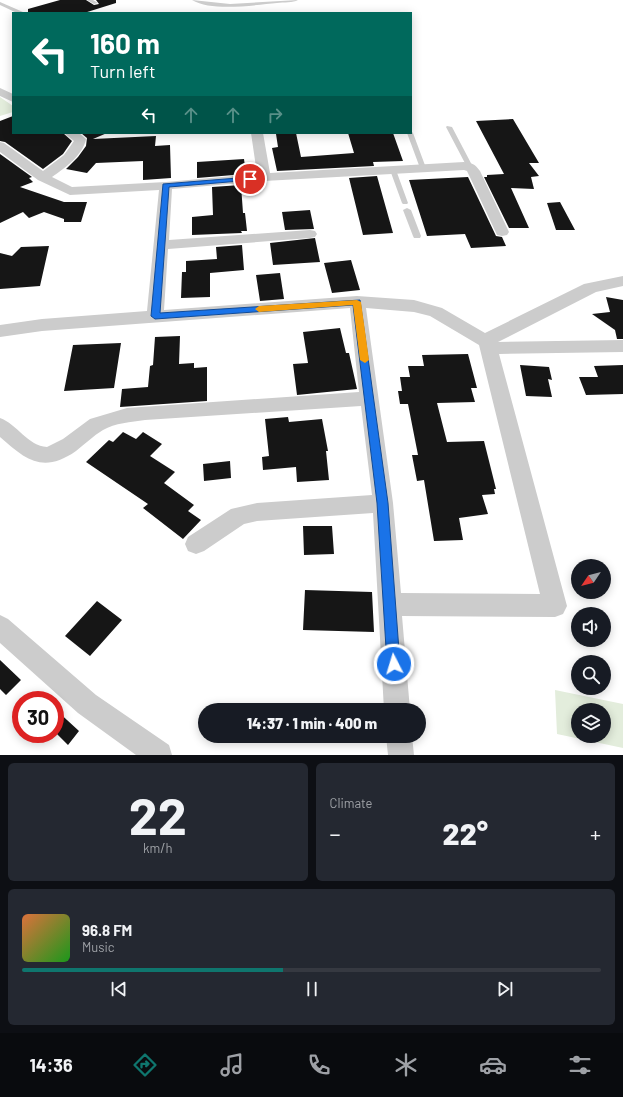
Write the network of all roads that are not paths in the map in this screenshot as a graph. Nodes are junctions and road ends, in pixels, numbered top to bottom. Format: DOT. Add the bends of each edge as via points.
graph roads {
  1 [pos="89,0"];
  2 [pos="194,0"];
  3 [pos="296,0"];
  4 [pos="0,3"];
  5 [pos="96,4"];
  6 [pos="19,12"];
  7 [pos="0,91"];
  8 [pos="12,98"];
  9 [pos="449,127"];
  10 [pos="72,134"];
  11 [pos="257,134"];
  12 [pos="410,134"];
  13 [pos="0,146"];
  14 [pos="424,168"];
  15 [pos="470,168"];
  16 [pos="393,170"];
  17 [pos="43,177"];
  18 [pos="264,178"];
  19 [pos="166,186"];
  20 [pos="502,232"];
  21 [pos="310,234"];
  22 [pos="417,236"];
  23 [pos="162,245"];
  24 [pos="623,281"];
  25 [pos="357,302"];
  26 [pos="155,316"];
  27 [pos="0,331"];
  28 [pos="487,344"];
  29 [pos="623,346"];
  30 [pos="370,398"];
  31 [pos="0,426"];
  32 [pos="383,503"];
  33 [pos="196,544"];
  34 [pos="389,604"];
  35 [pos="0,627"];
  36 [pos="396,703"];
  37 [pos="400,743"];
  38 [pos="159,755"];
  39 [pos="401,755"];
  1 -- 5 [label="lane"];
  2 -- 3 [label="lane" via="208,4 225,4"];
  4 -- 6 [label="lane"];
  7 -- 8 [label="street"];
  9 -- 15 [label="lane"];
  10 -- 17 [label="street" via="80,139 73,154 66,162"];
  11 -- 18 [label="street"];
  12 -- 14 [label="lane"];
  13 -- 17 [label="street"];
  14 -- 15 [label="street"];
  14 -- 16 [label="street"];
  15 -- 20 [label="street"];
  16 -- 18 [label="street"];
  16 -- 22 [label="lane"];
  17 -- 19 [label="street" via="70,191"];
  18 -- 19 [label="street"];
  19 -- 23 [label="street"];
  21 -- 23 [label="street"];
  23 -- 26 [label="street"];
  24 -- 28 [label="street" via="590,288"];
  25 -- 26 [label="street"];
  25 -- 28 [label="street" via="414,306 428,310 448,318"];
  25 -- 30 [label="street"];
  26 -- 27 [label="street"];
  28 -- 29 [label="street"];
  28 -- 34 [label="street" via="554,606"];
  30 -- 31 [label="street" via="152,412 116,417 97,425 59,452 49,455 38,455"];
  30 -- 32 [label="street"];
  32 -- 33 [label="street" via="256,512 239,516"];
  32 -- 34 [label="street"];
  34 -- 36 [label="street"];
  35 -- 38 [label="street" via="87,704"];
  37 -- 39 [label="street"];
}
